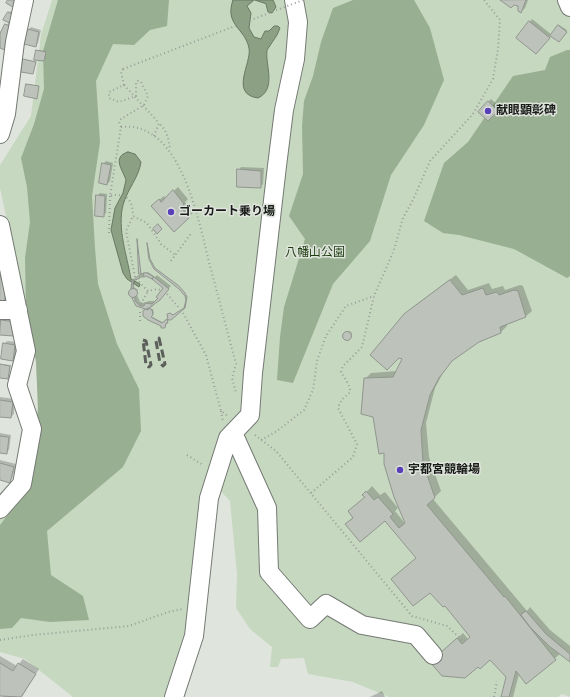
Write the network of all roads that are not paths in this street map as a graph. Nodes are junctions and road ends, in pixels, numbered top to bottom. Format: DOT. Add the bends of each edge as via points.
graph roads {
  1 [pos="24,0"];
  2 [pos="294,0"];
  3 [pos="567,0"];
  4 [pos="570,7"];
  5 [pos="0,134"];
  6 [pos="0,225"];
  7 [pos="9,310"];
  8 [pos="233,426"];
  9 [pos="0,509"];
  10 [pos="433,655"];
  11 [pos="174,697"];
  1 -- 5 [label="street" via="6,114"];
  2 -- 8 [label="street" via="298,22 276,174 250,415"];
  3 -- 4 [label="street"];
  6 -- 7 [label="street"];
  7 -- 9 [label="street" via="26,351 17,385 32,429 22,484"];
  8 -- 10 [label="street" via="267,508 269,572 310,619 326,604 362,625 416,636"];
  8 -- 11 [label="street" via="209,498 194,636"];
}
